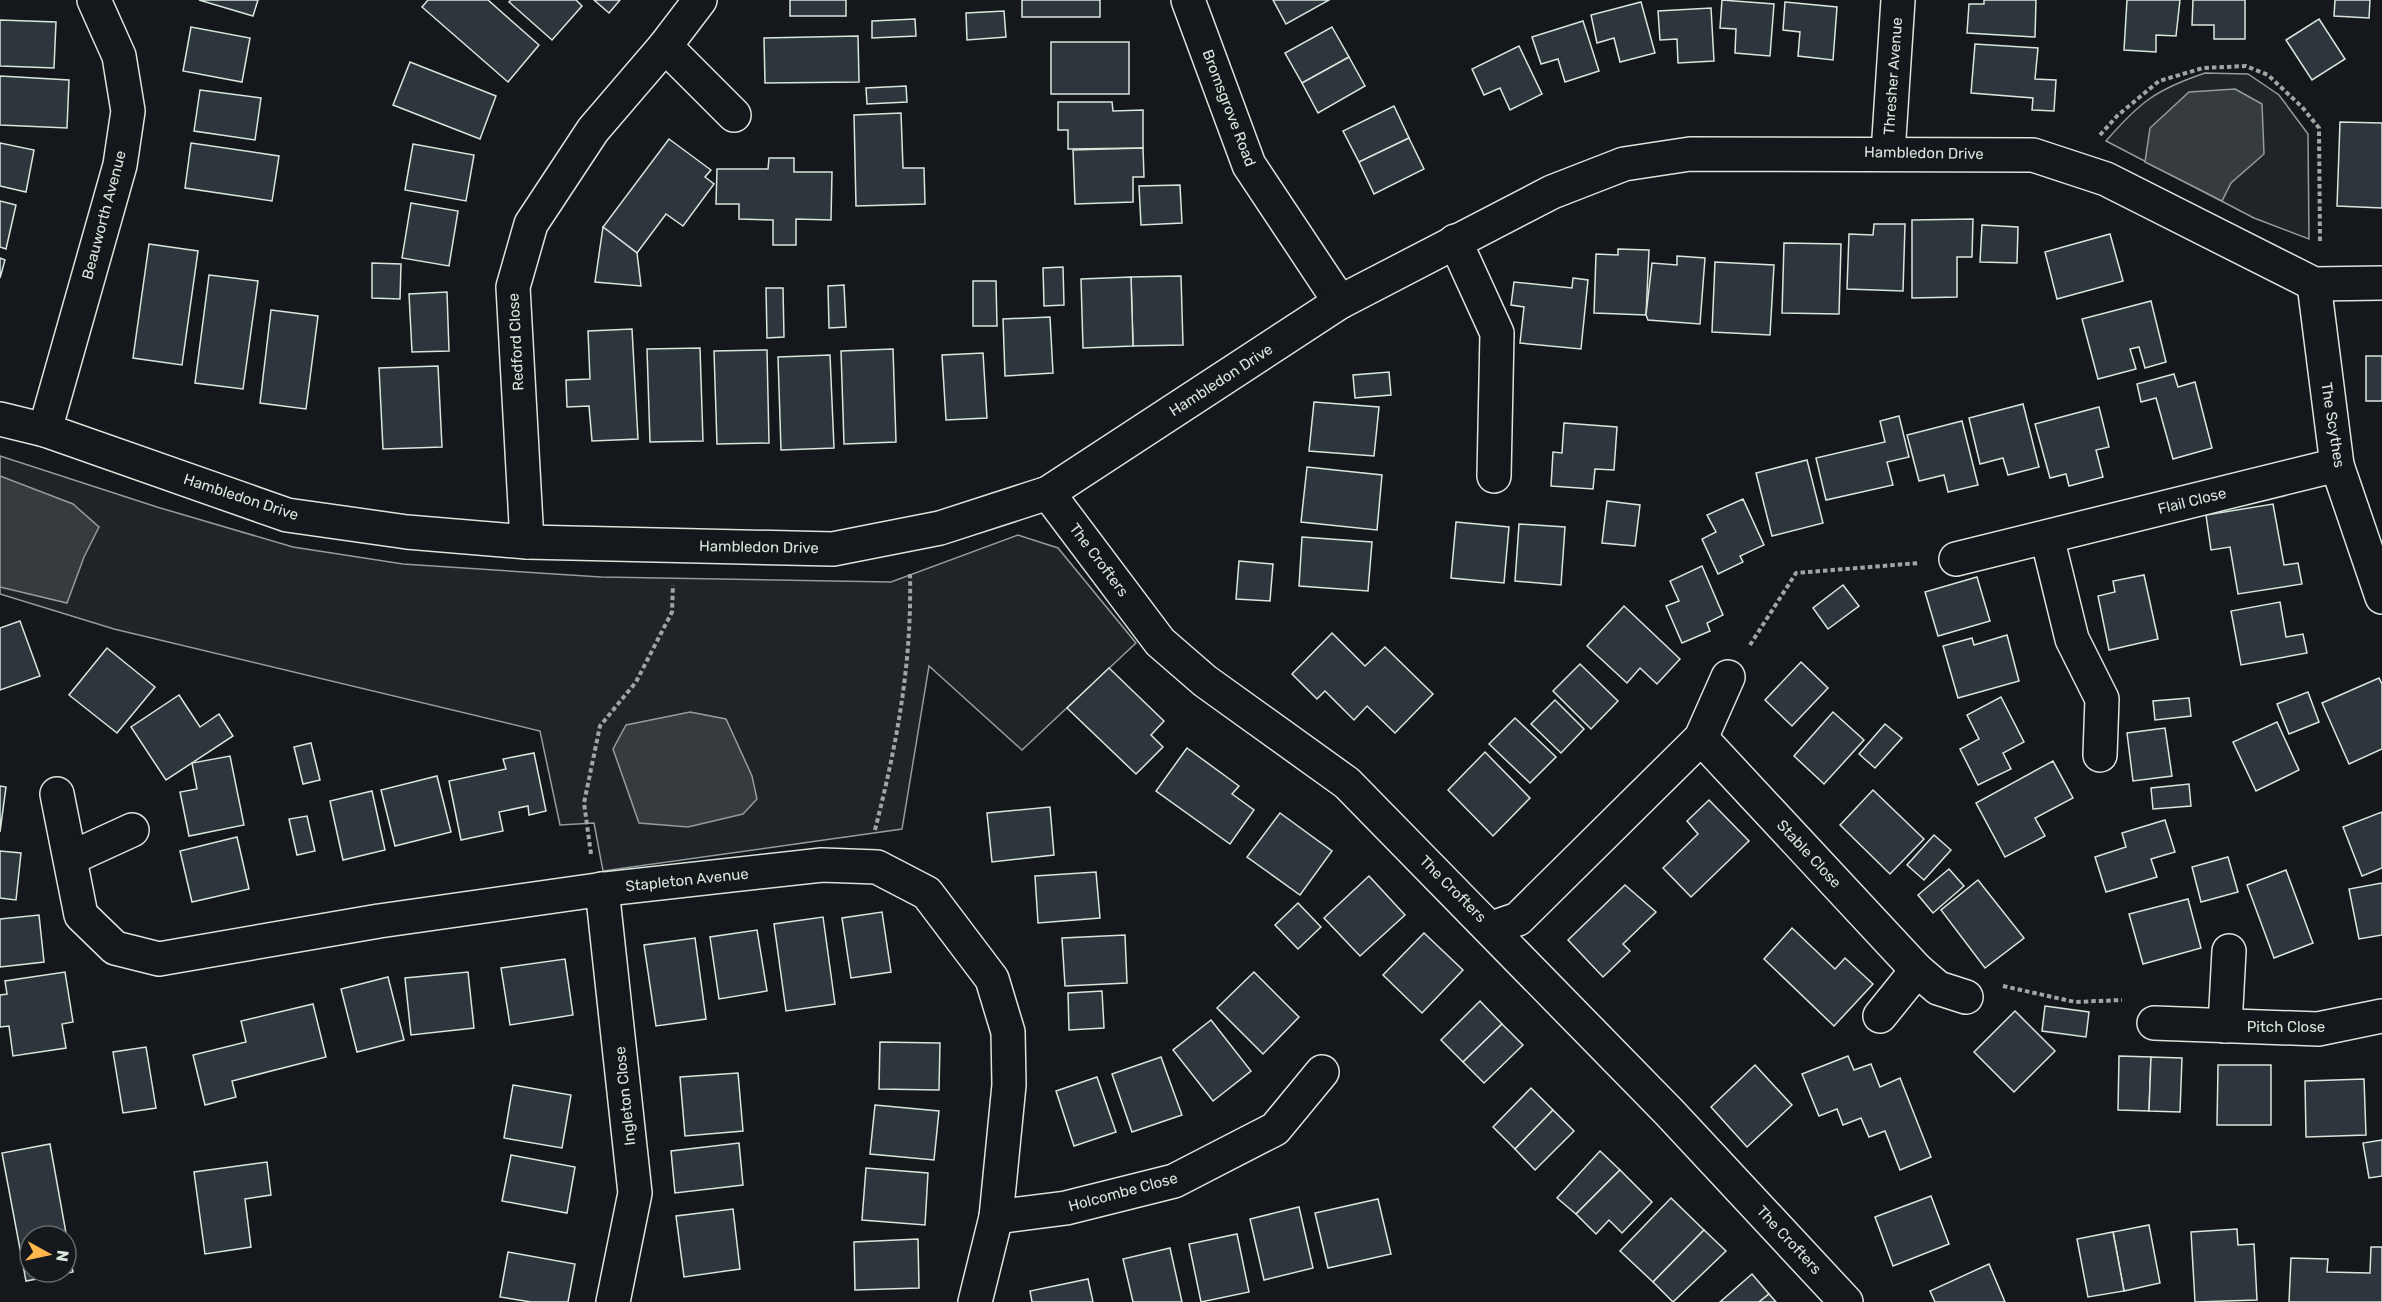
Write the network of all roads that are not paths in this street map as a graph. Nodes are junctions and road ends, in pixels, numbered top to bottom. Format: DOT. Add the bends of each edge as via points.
graph roads {
  1 [pos="94,0"];
  2 [pos="700,0"];
  3 [pos="1188,0"];
  4 [pos="1898,0"];
  5 [pos="665,46"];
  6 [pos="734,115"];
  7 [pos="1888,153"];
  8 [pos="1455,241"];
  9 [pos="2382,283"];
  10 [pos="2317,284"];
  11 [pos="1340,302"];
  12 [pos="0,419"];
  13 [pos="45,430"];
  14 [pos="2337,465"];
  15 [pos="1494,476"];
  16 [pos="1048,493"];
  17 [pos="2047,537"];
  18 [pos="527,542"];
  19 [pos="1956,559"];
  20 [pos="2382,597"];
  21 [pos="1728,677"];
  22 [pos="1701,738"];
  23 [pos="2100,755"];
  24 [pos="57,794"];
  25 [pos="132,830"];
  26 [pos="71,858"];
  27 [pos="599,889"];
  28 [pos="1492,928"];
  29 [pos="2229,951"];
  30 [pos="1917,970"];
  31 [pos="1966,997"];
  32 [pos="1880,1016"];
  33 [pos="2382,1016"];
  34 [pos="2159,1023"];
  35 [pos="2225,1026"];
  36 [pos="1322,1072"];
  37 [pos="996,1217"];
  38 [pos="614,1302"];
  39 [pos="975,1302"];
  40 [pos="1846,1302"];
  1 -- 13 [label="street, Beauworth Avenue" via="119,56 128,111 120,165"];
  2 -- 5 [label="street, Redford Close"];
  3 -- 11 [label="street, Bromsgrove Road" via="1249,165"];
  4 -- 7 [label="street, Thresher Avenue"];
  5 -- 6 [label="street"];
  5 -- 18 [label="street, Redford Close" via="593,130 531,224 513,286"];
  7 -- 8 [label="street, Hambledon Drive" via="1690,154 1624,164 1552,192"];
  7 -- 10 [label="street, Hambledon Drive" via="2033,155 2106,179"];
  8 -- 11 [label="street, Hambledon Drive"];
  8 -- 15 [label="street" via="1497,333"];
  9 -- 10 [label="street, Hambledon Drive"];
  10 -- 14 [label="street, The Scythes"];
  11 -- 16 [label="street, Hambledon Drive"];
  12 -- 13 [label="street, Hambledon Drive"];
  13 -- 18 [label="street, Hambledon Drive" via="288,515 407,532"];
  14 -- 17 [label="street, Flail Close"];
  14 -- 20 [label="street, The Scythes"];
  16 -- 18 [label="street, Hambledon Drive" via="940,528 833,549"];
  16 -- 28 [label="street, The Crofters" via="1160,642 1205,681 1347,783"];
  17 -- 19 [label="street, Flail Close"];
  17 -- 23 [label="street" via="2072,639 2102,699"];
  21 -- 22 [label="street"];
  22 -- 28 [label="street" via="1518,919"];
  22 -- 30 [label="street, Stable Close"];
  24 -- 26 [label="street, Stapleton Avenue"];
  25 -- 26 [label="street"];
  26 -- 27 [label="street, Stapleton Avenue" via="81,915 114,948 159,959"];
  27 -- 37 [label="street, Stapleton Avenue" via="822,865 877,867 927,893 992,979 1008,1032 1009,1074"];
  27 -- 38 [label="street, Ingleton Close" via="635,1193"];
  28 -- 40 [label="street, The Crofters"];
  29 -- 35 [label="street, Pitch Close"];
  30 -- 31 [label="street, Stable Close" via="1938,988"];
  30 -- 32 [label="street"];
  33 -- 35 [label="street, Pitch Close" via="2318,1029"];
  34 -- 35 [label="street, Pitch Close"];
  36 -- 37 [label="street, Holcombe Close" via="1275,1129 1174,1181 1066,1208"];
  37 -- 39 [label="street, Stapleton Avenue"];
}
